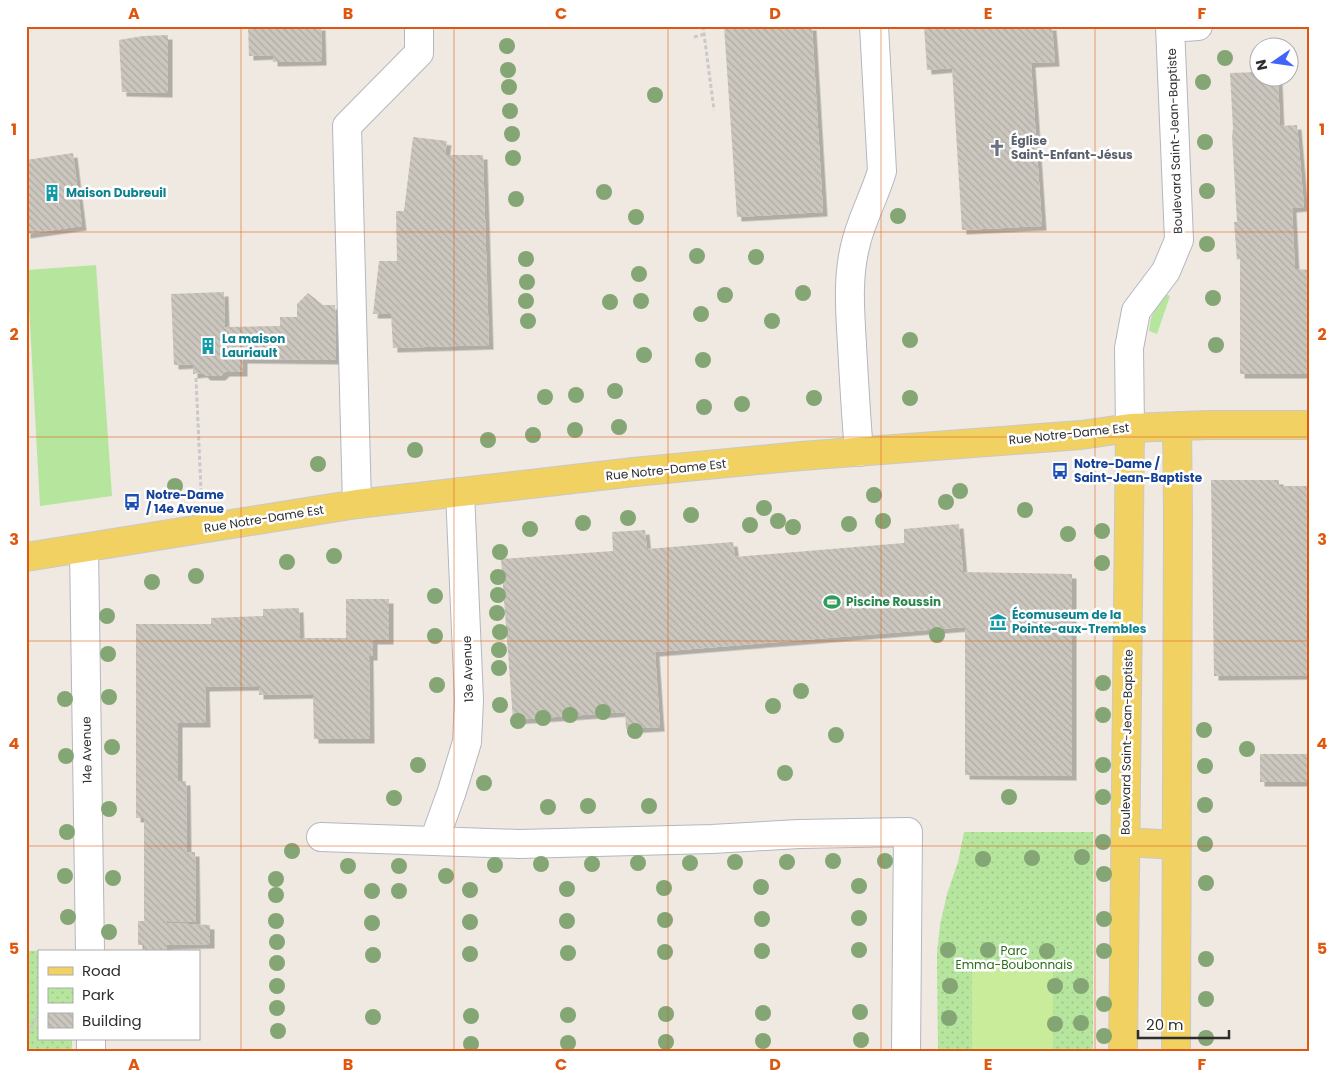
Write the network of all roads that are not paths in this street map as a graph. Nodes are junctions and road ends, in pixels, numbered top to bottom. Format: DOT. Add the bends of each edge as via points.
graph roads {
  1 [pos="419,26"];
  2 [pos="874,26"];
  3 [pos="1198,26"];
  4 [pos="1170,27"];
  5 [pos="1310,425"];
  6 [pos="1177,426"];
  7 [pos="1130,428"];
  8 [pos="859,452"];
  9 [pos="460,492"];
  10 [pos="358,504"];
  11 [pos="84,548"];
  12 [pos="26,557"];
  13 [pos="321,837"];
  14 [pos="434,841"];
  15 [pos="1126,842"];
  16 [pos="1176,845"];
  17 [pos="90,950"];
  18 [pos="906,1052"];
  19 [pos="1123,1052"];
  20 [pos="1176,1052"];
  1 -- 10 [label="street" via="419,53 347,126"];
  2 -- 8 [label="street" via="882,171 856,243 851,271"];
  3 -- 4 [label="street"];
  4 -- 7 [label="street, Boulevard Saint-Jean-Baptiste" via="1179,240 1166,271 1136,311 1129,348"];
  5 -- 6 [label="main road, Rue Notre-Dame Est"];
  6 -- 7 [label="main road, Rue Notre-Dame Est"];
  6 -- 16 [label="main road"];
  7 -- 8 [label="main road, Rue Notre-Dame Est" via="1081,435"];
  7 -- 15 [label="main road, Boulevard Saint-Jean-Baptiste"];
  8 -- 9 [label="main road, Rue Notre-Dame Est" via="634,472"];
  9 -- 10 [label="main road, Rue Notre-Dame Est"];
  9 -- 14 [label="street, 13e Avenue" via="469,700 467,742"];
  10 -- 11 [label="main road, Rue Notre-Dame Est"];
  11 -- 12 [label="main road, Rue Notre-Dame Est"];
  11 -- 17 [label="street, 14e Avenue"];
  13 -- 14 [label="street"];
  14 -- 18 [label="street" via="519,844 908,832"];
  15 -- 16 [label="main road"];
  15 -- 19 [label="main road, Boulevard Saint-Jean-Baptiste"];
  16 -- 20 [label="main road"];
}
